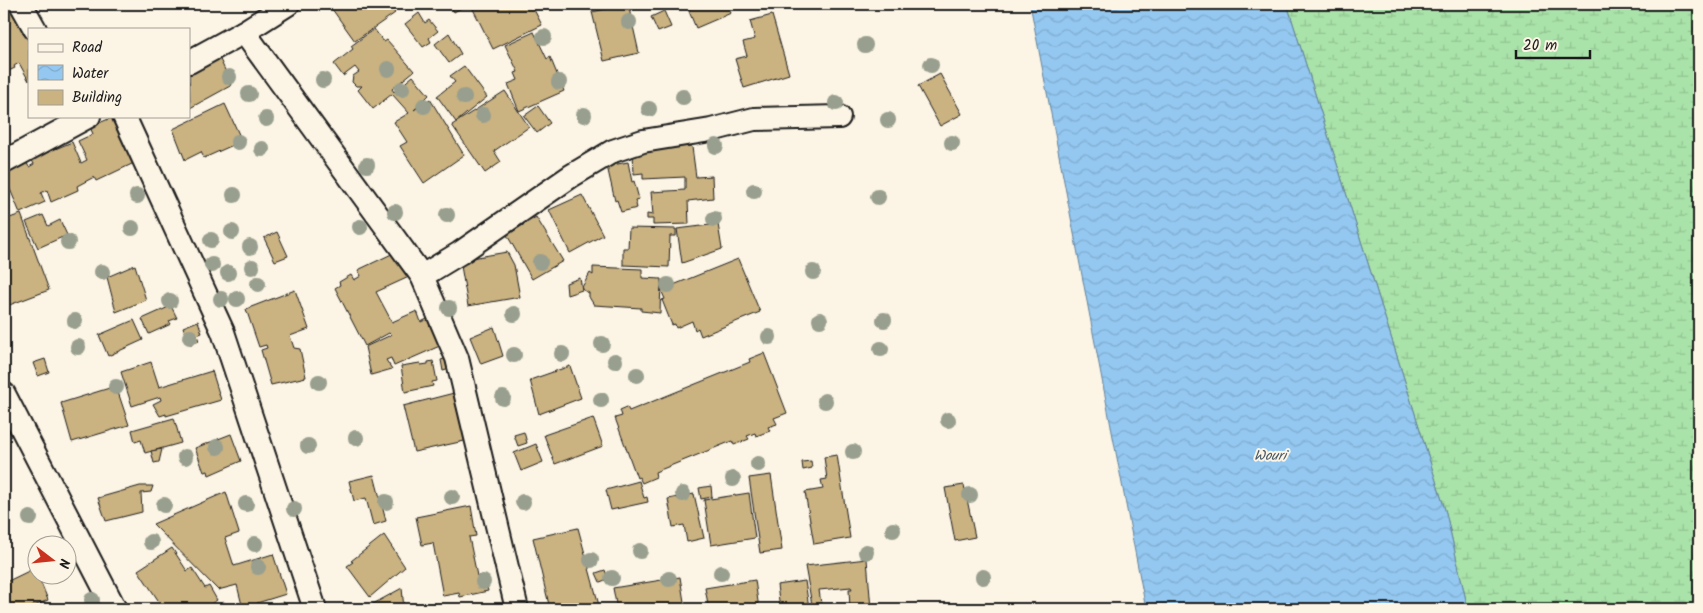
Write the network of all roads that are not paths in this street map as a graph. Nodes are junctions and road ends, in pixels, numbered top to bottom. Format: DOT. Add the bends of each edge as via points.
graph roads {
  1 [pos="21,4"];
  2 [pos="288,4"];
  3 [pos="34,28"];
  4 [pos="244,32"];
  5 [pos="190,61"];
  6 [pos="839,116"];
  7 [pos="84,118"];
  8 [pos="125,118"];
  9 [pos="4,162"];
  10 [pos="422,276"];
  11 [pos="4,394"];
  12 [pos="116,609"];
  13 [pos="315,609"];
  14 [pos="517,609"];
  1 -- 3 [label="street"];
  2 -- 4 [label="street"];
  4 -- 5 [label="street"];
  4 -- 10 [label="street"];
  6 -- 10 [label="street" via="754,119 643,141 613,152 570,176"];
  7 -- 9 [label="street"];
  8 -- 13 [label="street" via="223,332"];
  10 -- 14 [label="street" via="457,358"];
  11 -- 12 [label="street"];
}
